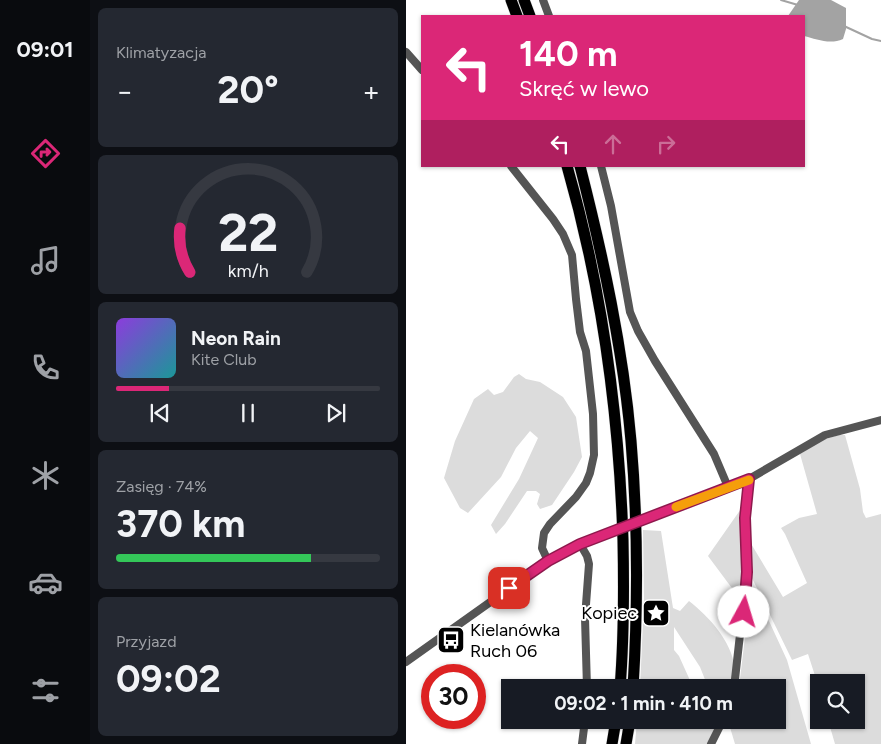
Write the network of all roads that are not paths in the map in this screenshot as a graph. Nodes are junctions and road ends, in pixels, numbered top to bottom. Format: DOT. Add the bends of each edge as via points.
graph roads {
  1 [pos="510,0"];
  2 [pos="524,0"];
  3 [pos="543,0"];
  4 [pos="517,15"];
  5 [pos="530,15"];
  6 [pos="549,15"];
  7 [pos="406,52"];
  8 [pos="421,69"];
  9 [pos="512,167"];
  10 [pos="567,167"];
  11 [pos="580,167"];
  12 [pos="601,167"];
  13 [pos="881,420"];
  14 [pos="749,479"];
  15 [pos="728,487"];
  16 [pos="580,544"];
  17 [pos="548,561"];
  18 [pos="406,662"];
  19 [pos="587,679"];
  20 [pos="620,679"];
  21 [pos="633,679"];
  22 [pos="735,679"];
  23 [pos="584,729"];
  24 [pos="614,729"];
  25 [pos="628,729"];
  26 [pos="718,729"];
  27 [pos="582,744"];
  28 [pos="612,744"];
  29 [pos="626,744"];
  30 [pos="711,744"];
  1 -- 4 [label="highway"];
  2 -- 5 [label="highway"];
  3 -- 6 [label="street"];
  7 -- 8 [label="street"];
  9 -- 17 [label="street" via="554,219 572,255 593,414 594,454 590,473 576,497 544,533 542,548"];
  10 -- 20 [label="highway" via="602,318 619,457 624,597"];
  11 -- 21 [label="highway" via="610,292 631,440 636,575"];
  12 -- 15 [label="street" via="630,312 655,361 714,454"];
  13 -- 14 [label="street" via="825,435"];
  14 -- 15 [label="street"];
  14 -- 22 [label="street" via="745,518 748,552 746,595"];
  15 -- 16 [label="street, bridge"];
  16 -- 17 [label="street"];
  16 -- 19 [label="street" via="589,564"];
  17 -- 18 [label="street"];
  23 -- 27 [label="street"];
  24 -- 28 [label="highway"];
  25 -- 29 [label="highway"];
  26 -- 30 [label="street"];
}
